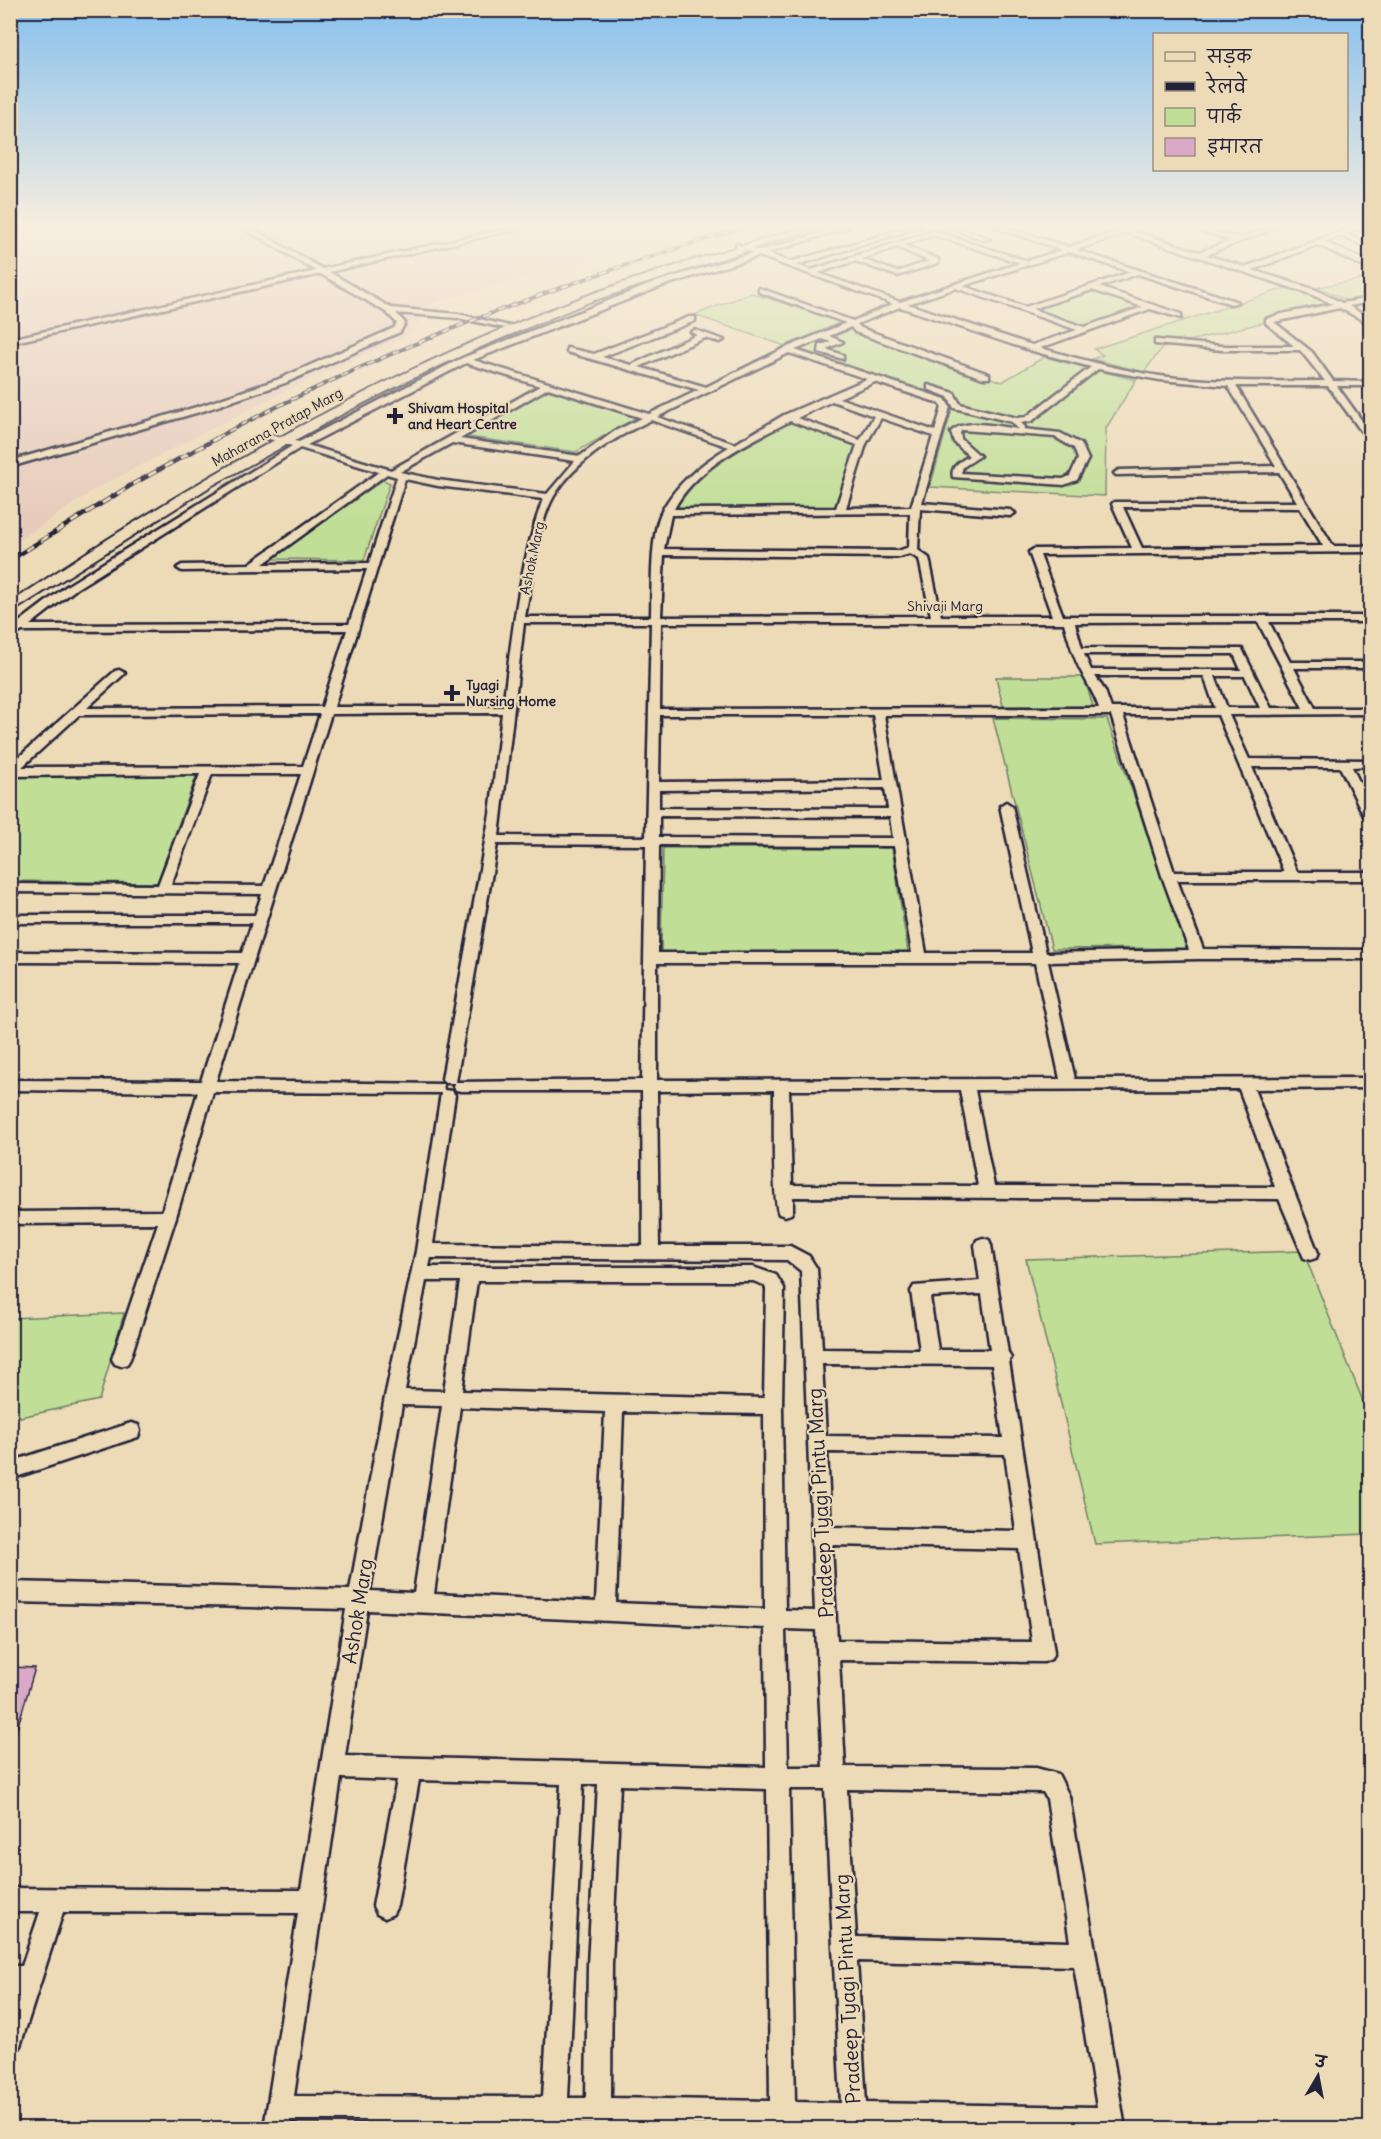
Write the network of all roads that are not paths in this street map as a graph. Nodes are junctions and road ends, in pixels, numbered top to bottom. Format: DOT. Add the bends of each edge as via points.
graph roads {
  1 [pos="74,327"];
  2 [pos="399,327"];
  3 [pos="503,327"];
  4 [pos="520,327"];
  5 [pos="550,327"];
  6 [pos="673,327"];
  7 [pos="678,327"];
  8 [pos="843,327"];
  9 [pos="855,327"];
  10 [pos="968,327"];
  11 [pos="1076,327"];
  12 [pos="1094,327"];
  13 [pos="1276,327"];
  14 [pos="1085,330"];
  15 [pos="704,335"];
  16 [pos="822,336"];
  17 [pos="720,340"];
  18 [pos="10,341"];
  19 [pos="1158,342"];
  20 [pos="1032,348"];
  21 [pos="1301,348"];
  22 [pos="570,350"];
  23 [pos="788,350"];
  24 [pos="451,356"];
  25 [pos="595,357"];
  26 [pos="466,360"];
  27 [pos="1097,366"];
  28 [pos="631,368"];
  29 [pos="986,376"];
  30 [pos="874,379"];
  31 [pos="1331,383"];
  32 [pos="1231,384"];
  33 [pos="1371,384"];
  34 [pos="548,385"];
  35 [pos="704,389"];
  36 [pos="831,398"];
  37 [pos="879,415"];
  38 [pos="649,417"];
  39 [pos="787,417"];
  40 [pos="1017,421"];
  41 [pos="1017,432"];
  42 [pos="939,435"];
  43 [pos="269,436"];
  44 [pos="1371,437"];
  45 [pos="281,440"];
  46 [pos="451,440"];
  47 [pos="862,444"];
  48 [pos="298,446"];
  49 [pos="736,447"];
  50 [pos="583,459"];
  51 [pos="10,464"];
  52 [pos="1281,469"];
  53 [pos="1119,473"];
  54 [pos="395,475"];
  55 [pos="376,478"];
  56 [pos="549,497"];
  57 [pos="1302,505"];
  58 [pos="916,508"];
  59 [pos="840,510"];
  60 [pos="666,512"];
  61 [pos="1010,513"];
  62 [pos="1329,548"];
  63 [pos="1371,549"];
  64 [pos="912,551"];
  65 [pos="1138,551"];
  66 [pos="659,552"];
  67 [pos="373,566"];
  68 [pos="252,567"];
  69 [pos="183,568"];
  70 [pos="10,596"];
  71 [pos="10,609"];
  72 [pos="1371,619"];
  73 [pos="519,620"];
  74 [pos="656,620"];
  75 [pos="1064,620"];
  76 [pos="1262,620"];
  77 [pos="937,621"];
  78 [pos="354,627"];
  79 [pos="13,630"];
  80 [pos="1077,651"];
  81 [pos="1286,665"];
  82 [pos="1371,665"];
  83 [pos="119,673"];
  84 [pos="1209,673"];
  85 [pos="1249,673"];
  86 [pos="1087,674"];
  87 [pos="327,710"];
  88 [pos="508,710"];
  89 [pos="1111,711"];
  90 [pos="1222,711"];
  91 [pos="1267,711"];
  92 [pos="1311,711"];
  93 [pos="1371,711"];
  94 [pos="76,712"];
  95 [pos="654,712"];
  96 [pos="878,712"];
  97 [pos="1245,763"];
  98 [pos="1344,763"];
  99 [pos="1371,763"];
  100 [pos="308,770"];
  101 [pos="11,771"];
  102 [pos="207,771"];
  103 [pos="891,784"];
  104 [pos="653,786"];
  105 [pos="1006,806"];
  106 [pos="652,812"];
  107 [pos="896,813"];
  108 [pos="1371,816"];
  109 [pos="490,840"];
  110 [pos="652,840"];
  111 [pos="901,842"];
  112 [pos="1169,876"];
  113 [pos="1292,876"];
  114 [pos="1371,876"];
  115 [pos="10,888"];
  116 [pos="163,889"];
  117 [pos="270,890"];
  118 [pos="10,919"];
  119 [pos="260,919"];
  120 [pos="1198,954"];
  121 [pos="1371,955"];
  122 [pos="10,957"];
  123 [pos="248,958"];
  124 [pos="650,958"];
  125 [pos="920,958"];
  126 [pos="1042,958"];
  127 [pos="1371,1083"];
  128 [pos="966,1084"];
  129 [pos="1069,1084"];
  130 [pos="1245,1084"];
  131 [pos="10,1085"];
  132 [pos="650,1085"];
  133 [pos="781,1085"];
  134 [pos="207,1086"];
  135 [pos="449,1087"];
  136 [pos="783,1191"];
  137 [pos="987,1193"];
  138 [pos="1285,1193"];
  139 [pos="785,1210"];
  140 [pos="168,1217"];
  141 [pos="10,1218"];
  142 [pos="983,1245"];
  143 [pos="424,1251"];
  144 [pos="651,1252"];
  145 [pos="1310,1253"];
  146 [pos="419,1274"];
  147 [pos="470,1274"];
  148 [pos="990,1287"];
  149 [pos="813,1356"];
  150 [pos="930,1357"];
  151 [pos="1002,1358"];
  152 [pos="121,1359"];
  153 [pos="394,1397"];
  154 [pos="451,1399"];
  155 [pos="614,1404"];
  156 [pos="773,1406"];
  157 [pos="131,1431"];
  158 [pos="817,1444"];
  159 [pos="1014,1446"];
  160 [pos="10,1471"];
  161 [pos="822,1536"];
  162 [pos="1028,1540"];
  163 [pos="10,1592"];
  164 [pos="358,1599"];
  165 [pos="423,1603"];
  166 [pos="606,1611"];
  167 [pos="775,1618"];
  168 [pos="826,1621"];
  169 [pos="828,1650"];
  170 [pos="332,1767"];
  171 [pos="410,1768"];
  172 [pos="573,1772"];
  173 [pos="610,1773"];
  174 [pos="778,1778"];
  175 [pos="835,1778"];
  176 [pos="10,1900"];
  177 [pos="55,1901"];
  178 [pos="311,1902"];
  179 [pos="385,1906"];
  180 [pos="844,1949"];
  181 [pos="1085,1954"];
  182 [pos="21,1978"];
  183 [pos="10,2040"];
  184 [pos="555,2110"];
  185 [pos="598,2111"];
  186 [pos="277,2118"];
  187 [pos="783,2121"];
  188 [pos="854,2122"];
  189 [pos="1112,2124"];
  1 -- 18 [label="street"];
  2 -- 51 [label="street" via="282,381"];
  3 -- 43 [label="main road, Maharana Pratap Marg" via="393,374"];
  4 -- 24 [label="main road, Maharana Pratap Marg"];
  5 -- 26 [label="street"];
  6 -- 25 [label="street"];
  7 -- 15 [label="street"];
  8 -- 16 [label="street, Ashok Marg"];
  9 -- 29 [label="street"];
  10 -- 20 [label="street"];
  11 -- 14 [label="street"];
  12 -- 14 [label="street"];
  13 -- 21 [label="street"];
  14 -- 20 [label="street"];
  15 -- 17 [label="street"];
  15 -- 28 [label="street"];
  16 -- 23 [label="street, Ashok Marg"];
  16 -- 40 [label="street" via="839,342 823,347 824,352 944,392 951,395 957,406"];
  19 -- 21 [label="street" via="1222,348"];
  20 -- 27 [label="street"];
  21 -- 31 [label="street"];
  22 -- 25 [label="street"];
  23 -- 30 [label="street"];
  23 -- 35 [label="street, Ashok Marg"];
  24 -- 26 [label="street"];
  24 -- 45 [label="main road, Maharana Pratap Marg"];
  25 -- 28 [label="street"];
  26 -- 34 [label="street"];
  26 -- 48 [label="street"];
  27 -- 32 [label="street" via="1160,378"];
  27 -- 40 [label="street" via="1029,419"];
  28 -- 35 [label="street"];
  30 -- 36 [label="street"];
  30 -- 42 [label="street" via="942,401 945,407"];
  31 -- 32 [label="street"];
  31 -- 33 [label="street"];
  31 -- 44 [label="street"];
  32 -- 52 [label="street"];
  34 -- 38 [label="street"];
  34 -- 46 [label="street"];
  35 -- 38 [label="street, Ashok Marg"];
  36 -- 37 [label="street"];
  36 -- 39 [label="street"];
  37 -- 42 [label="street"];
  37 -- 47 [label="street"];
  38 -- 49 [label="street"];
  38 -- 50 [label="street, Ashok Marg" via="618,433"];
  39 -- 47 [label="street"];
  39 -- 49 [label="street"];
  40 -- 41 [label="street" via="1021,426"];
  41 -- 41 [label="street" via="1057,435 1078,446 1083,459 1074,478 1064,482 956,475 960,464 975,456 957,440 955,432 960,428"];
  42 -- 58 [label="street"];
  43 -- 45 [label="street"];
  43 -- 70 [label="main road, Maharana Pratap Marg" via="118,525"];
  45 -- 48 [label="street"];
  45 -- 71 [label="main road, Maharana Pratap Marg" via="132,529"];
  46 -- 50 [label="street"];
  46 -- 54 [label="street"];
  47 -- 59 [label="street"];
  48 -- 54 [label="street"];
  48 -- 79 [label="street" via="144,540"];
  49 -- 60 [label="street" via="688,480"];
  50 -- 56 [label="street, Ashok Marg"];
  52 -- 53 [label="street"];
  52 -- 57 [label="street"];
  54 -- 55 [label="street"];
  54 -- 55 [label="street"];
  54 -- 56 [label="street"];
  54 -- 67 [label="street"];
  55 -- 68 [label="street"];
  56 -- 73 [label="street, Ashok Marg" via="538,527"];
  57 -- 62 [label="street"];
  57 -- 65 [label="street" via="1117,504"];
  58 -- 59 [label="street"];
  58 -- 61 [label="street"];
  58 -- 64 [label="street"];
  59 -- 60 [label="street"];
  60 -- 66 [label="street"];
  62 -- 63 [label="street"];
  62 -- 65 [label="street"];
  64 -- 66 [label="street"];
  64 -- 77 [label="street" via="924,558"];
  65 -- 75 [label="street" via="1034,552"];
  66 -- 74 [label="street"];
  67 -- 68 [label="street"];
  67 -- 78 [label="street"];
  68 -- 69 [label="street"];
  72 -- 76 [label="street, Shivaji Marg"];
  73 -- 74 [label="street, Shivaji Marg"];
  73 -- 88 [label="street, Ashok Marg"];
  74 -- 77 [label="street, Shivaji Marg"];
  74 -- 95 [label="street"];
  75 -- 76 [label="street, Shivaji Marg"];
  75 -- 77 [label="street, Shivaji Marg"];
  75 -- 80 [label="street"];
  76 -- 81 [label="street"];
  78 -- 79 [label="street"];
  78 -- 87 [label="street"];
  80 -- 85 [label="street" via="1238,651"];
  80 -- 86 [label="street"];
  81 -- 82 [label="street"];
  81 -- 92 [label="street"];
  83 -- 94 [label="street"];
  84 -- 85 [label="street"];
  84 -- 86 [label="street"];
  84 -- 90 [label="street"];
  85 -- 91 [label="street"];
  86 -- 89 [label="street"];
  87 -- 88 [label="street"];
  87 -- 94 [label="street"];
  87 -- 100 [label="street"];
  88 -- 109 [label="street, Ashok Marg"];
  89 -- 90 [label="street"];
  89 -- 96 [label="street"];
  89 -- 112 [label="street"];
  90 -- 91 [label="street"];
  90 -- 97 [label="street"];
  91 -- 92 [label="street"];
  92 -- 93 [label="street"];
  94 -- 101 [label="street"];
  95 -- 96 [label="street"];
  95 -- 104 [label="street"];
  96 -- 103 [label="street"];
  97 -- 98 [label="street"];
  97 -- 113 [label="street"];
  98 -- 99 [label="street"];
  98 -- 108 [label="street"];
  100 -- 102 [label="street"];
  100 -- 117 [label="street"];
  101 -- 102 [label="street"];
  102 -- 116 [label="street"];
  103 -- 104 [label="street"];
  103 -- 107 [label="street"];
  104 -- 106 [label="street"];
  105 -- 126 [label="street"];
  106 -- 107 [label="street"];
  106 -- 110 [label="street"];
  107 -- 111 [label="street"];
  109 -- 110 [label="street"];
  109 -- 135 [label="street, Ashok Marg"];
  110 -- 111 [label="street"];
  110 -- 124 [label="street"];
  111 -- 125 [label="street"];
  112 -- 113 [label="street"];
  112 -- 120 [label="street"];
  113 -- 114 [label="street"];
  115 -- 116 [label="street"];
  116 -- 117 [label="street"];
  117 -- 119 [label="street"];
  118 -- 119 [label="street"];
  119 -- 123 [label="street"];
  120 -- 121 [label="street"];
  120 -- 126 [label="street"];
  122 -- 123 [label="street"];
  123 -- 134 [label="street"];
  124 -- 125 [label="street"];
  124 -- 132 [label="street"];
  125 -- 126 [label="street"];
  126 -- 129 [label="street"];
  127 -- 130 [label="street"];
  128 -- 129 [label="street"];
  128 -- 133 [label="street"];
  128 -- 137 [label="street"];
  129 -- 130 [label="street"];
  130 -- 138 [label="street"];
  131 -- 134 [label="street"];
  132 -- 133 [label="street"];
  132 -- 135 [label="street"];
  132 -- 144 [label="street"];
  133 -- 136 [label="street"];
  134 -- 135 [label="street"];
  134 -- 140 [label="street"];
  135 -- 143 [label="street, Ashok Marg"];
  136 -- 137 [label="street"];
  136 -- 139 [label="street"];
  137 -- 138 [label="street"];
  138 -- 145 [label="street"];
  140 -- 141 [label="street"];
  140 -- 152 [label="street"];
  142 -- 148 [label="street"];
  143 -- 144 [label="street, Pradeep Tyagi Pintu Marg"];
  143 -- 146 [label="street, Ashok Marg"];
  144 -- 149 [label="street, Pradeep Tyagi Pintu Marg" via="790,1253 803,1261 809,1269"];
  146 -- 147 [label="street"];
  146 -- 153 [label="street, Ashok Marg"];
  147 -- 154 [label="street"];
  147 -- 156 [label="street" via="753,1274 770,1280 775,1288"];
  148 -- 150 [label="street" via="920,1291"];
  148 -- 151 [label="street"];
  149 -- 150 [label="street"];
  149 -- 158 [label="street, Pradeep Tyagi Pintu Marg"];
  150 -- 151 [label="street"];
  151 -- 159 [label="street"];
  153 -- 154 [label="street"];
  153 -- 164 [label="street, Ashok Marg"];
  154 -- 155 [label="street"];
  154 -- 165 [label="street"];
  155 -- 156 [label="street"];
  155 -- 166 [label="street"];
  156 -- 167 [label="street"];
  157 -- 160 [label="street"];
  158 -- 159 [label="street"];
  158 -- 161 [label="street, Pradeep Tyagi Pintu Marg"];
  159 -- 162 [label="street"];
  161 -- 162 [label="street"];
  161 -- 168 [label="street, Pradeep Tyagi Pintu Marg"];
  162 -- 169 [label="street" via="1044,1652"];
  163 -- 164 [label="street"];
  164 -- 165 [label="street"];
  164 -- 170 [label="street, Ashok Marg"];
  165 -- 166 [label="street"];
  166 -- 167 [label="street"];
  167 -- 168 [label="street"];
  167 -- 174 [label="street"];
  168 -- 169 [label="street, Pradeep Tyagi Pintu Marg"];
  169 -- 175 [label="street, Pradeep Tyagi Pintu Marg"];
  170 -- 171 [label="street"];
  170 -- 178 [label="street, Ashok Marg"];
  171 -- 172 [label="street"];
  171 -- 179 [label="street"];
  172 -- 173 [label="street"];
  172 -- 184 [label="street"];
  173 -- 174 [label="street"];
  173 -- 185 [label="street" via="600,1964"];
  174 -- 175 [label="street"];
  174 -- 187 [label="street"];
  175 -- 180 [label="street, Pradeep Tyagi Pintu Marg"];
  175 -- 181 [label="street" via="1050,1782 1058,1796"];
  176 -- 177 [label="street"];
  177 -- 178 [label="street"];
  177 -- 182 [label="street"];
  178 -- 186 [label="street, Ashok Marg"];
  180 -- 181 [label="street"];
  180 -- 188 [label="street, Pradeep Tyagi Pintu Marg"];
  181 -- 189 [label="street"];
  182 -- 183 [label="street"];
  184 -- 185 [label="street"];
  184 -- 186 [label="street"];
  185 -- 187 [label="street"];
  187 -- 188 [label="street"];
  188 -- 189 [label="street"];
}
